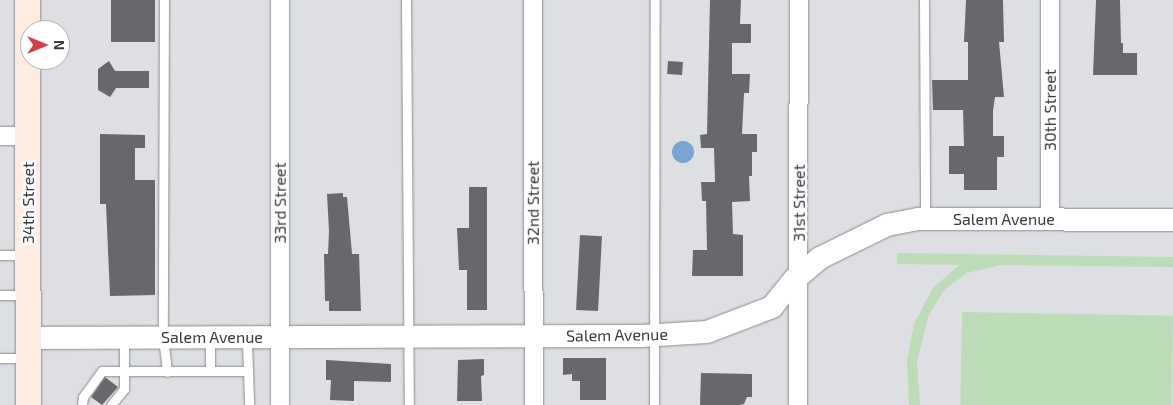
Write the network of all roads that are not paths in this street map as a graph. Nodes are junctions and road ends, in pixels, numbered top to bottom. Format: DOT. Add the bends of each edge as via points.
graph roads {
  1 [pos="28,0"];
  2 [pos="164,0"];
  3 [pos="280,0"];
  4 [pos="406,0"];
  5 [pos="533,0"];
  6 [pos="655,0"];
  7 [pos="799,0"];
  8 [pos="924,0"];
  9 [pos="1050,0"];
  10 [pos="0,136"];
  11 [pos="28,136"];
  12 [pos="924,219"];
  13 [pos="1050,219"];
  14 [pos="1173,220"];
  15 [pos="0,255"];
  16 [pos="28,255"];
  17 [pos="799,276"];
  18 [pos="0,295"];
  19 [pos="28,295"];
  20 [pos="654,335"];
  21 [pos="533,336"];
  22 [pos="210,337"];
  23 [pos="247,337"];
  24 [pos="280,337"];
  25 [pos="408,337"];
  26 [pos="124,338"];
  27 [pos="163,338"];
  28 [pos="28,348"];
  29 [pos="0,358"];
  30 [pos="125,370"];
  31 [pos="210,371"];
  32 [pos="248,371"];
  33 [pos="167,372"];
  34 [pos="28,405"];
  35 [pos="82,405"];
  36 [pos="111,405"];
  37 [pos="249,405"];
  38 [pos="280,405"];
  39 [pos="409,405"];
  40 [pos="534,405"];
  41 [pos="654,405"];
  42 [pos="798,405"];
  1 -- 11 [label="main road, 34th Street"];
  2 -- 27 [label="lane"];
  3 -- 24 [label="street, 33rd Street"];
  4 -- 25 [label="lane"];
  5 -- 21 [label="street, 32nd Street"];
  6 -- 20 [label="lane"];
  7 -- 17 [label="street, 31st Street"];
  8 -- 12 [label="lane"];
  9 -- 13 [label="street, 30th Street"];
  10 -- 11 [label="street"];
  11 -- 16 [label="main road, 34th Street"];
  12 -- 13 [label="street, Salem Avenue"];
  12 -- 17 [label="street, Salem Avenue" via="887,225 850,241 820,258"];
  13 -- 14 [label="street, Salem Avenue"];
  15 -- 16 [label="lane"];
  16 -- 19 [label="main road, 34th Street"];
  17 -- 20 [label="street, Salem Avenue" via="772,306 747,318 707,332"];
  17 -- 42 [label="street, 31st Street"];
  18 -- 19 [label="lane"];
  19 -- 28 [label="main road, 34th Street"];
  20 -- 21 [label="street, Salem Avenue"];
  20 -- 41 [label="lane"];
  21 -- 25 [label="street, Salem Avenue"];
  21 -- 40 [label="street, 32nd Street"];
  22 -- 23 [label="street, Salem Avenue"];
  22 -- 27 [label="street, Salem Avenue"];
  22 -- 31 [label="lane"];
  23 -- 24 [label="street, Salem Avenue"];
  23 -- 32 [label="lane"];
  24 -- 25 [label="street, Salem Avenue"];
  24 -- 38 [label="street, 33rd Street"];
  25 -- 39 [label="lane"];
  26 -- 27 [label="street, Salem Avenue"];
  26 -- 28 [label="street, Salem Avenue"];
  26 -- 30 [label="lane"];
  27 -- 33 [label="lane"];
  28 -- 29 [label="lane"];
  28 -- 34 [label="main road, 34th Street"];
  30 -- 33 [label="lane"];
  30 -- 35 [label="lane" via="102,371 83,397"];
  30 -- 36 [label="lane" via="124,390"];
  31 -- 32 [label="lane"];
  31 -- 33 [label="lane"];
  32 -- 37 [label="lane"];
}
